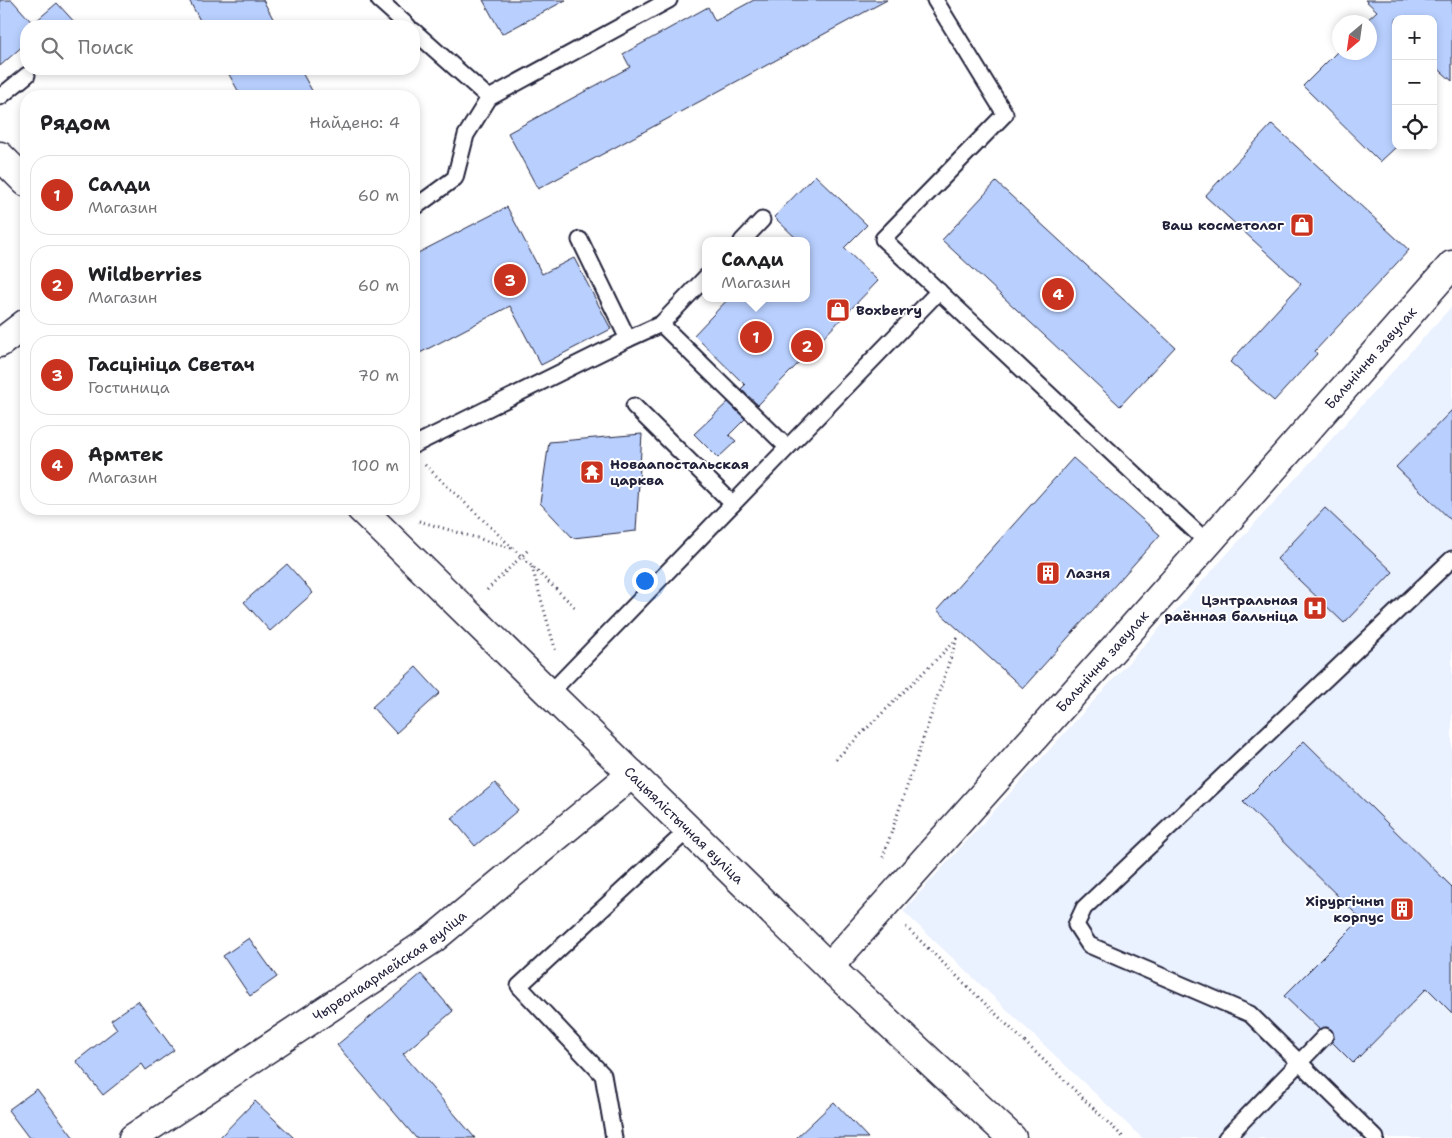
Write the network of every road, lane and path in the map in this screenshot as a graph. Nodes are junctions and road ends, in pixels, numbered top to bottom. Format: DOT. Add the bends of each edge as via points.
graph roads {
  1 [pos="379,0"];
  2 [pos="669,0"];
  3 [pos="935,0"];
  4 [pos="401,20"];
  5 [pos="420,36"];
  6 [pos="27,75"];
  7 [pos="0,97"];
  8 [pos="488,98"];
  9 [pos="0,156"];
  10 [pos="20,176"];
  11 [pos="420,204"];
  12 [pos="762,220"];
  13 [pos="746,237"];
  14 [pos="580,240"];
  15 [pos="1452,265"];
  16 [pos="702,282"];
  17 [pos="939,291"];
  18 [pos="661,324"];
  19 [pos="20,328"];
  20 [pos="628,339"];
  21 [pos="0,343"];
  22 [pos="634,406"];
  23 [pos="420,442"];
  24 [pos="787,447"];
  25 [pos="421,462"];
  26 [pos="733,504"];
  27 [pos="367,515"];
  28 [pos="413,520"];
  29 [pos="1208,543"];
  30 [pos="512,548"];
  31 [pos="529,549"];
  32 [pos="521,557"];
  33 [pos="1452,559"];
  34 [pos="532,566"];
  35 [pos="486,591"];
  36 [pos="577,609"];
  37 [pos="559,662"];
  38 [pos="550,693"];
  39 [pos="836,759"];
  40 [pos="632,774"];
  41 [pos="688,829"];
  42 [pos="880,864"];
  43 [pos="905,926"];
  44 [pos="829,967"];
  45 [pos="1325,1036"];
  46 [pos="1299,1063"];
  47 [pos="133,1138"];
  48 [pos="614,1138"];
  49 [pos="1012,1138"];
  50 [pos="1124,1138"];
  51 [pos="1226,1138"];
  52 [pos="1376,1138"];
  1 -- 4 [label="lane"];
  2 -- 8 [label="lane"];
  3 -- 17 [label="lane" via="1005,114 883,239"];
  5 -- 8 [label="lane"];
  6 -- 7 [label="lane"];
  8 -- 11 [label="lane" via="466,135 455,178"];
  9 -- 10 [label="street"];
  12 -- 13 [label="lane"];
  14 -- 20 [label="lane"];
  15 -- 29 [label="street, Бальнічны завулак"];
  16 -- 18 [label="lane"];
  17 -- 24 [label="lane"];
  17 -- 29 [label="lane"];
  18 -- 20 [label="lane"];
  18 -- 24 [label="lane"];
  19 -- 21 [label="street"];
  20 -- 23 [label="lane"];
  22 -- 26 [label="lane"];
  24 -- 26 [label="lane"];
  25 -- 30 [label="path"];
  26 -- 38 [label="lane"];
  27 -- 38 [label="street, Сацыялістычная вуліца"];
  28 -- 30 [label="path"];
  29 -- 44 [label="street, Бальнічны завулак"];
  30 -- 32 [label="path"];
  31 -- 32 [label="path"];
  32 -- 34 [label="path"];
  32 -- 35 [label="path"];
  33 -- 46 [label="lane" via="1084,908 1076,924 1089,945 1250,1014"];
  34 -- 36 [label="path"];
  34 -- 37 [label="path"];
  38 -- 40 [label="street, Сацыялістычная вуліца"];
  39 -- 42 [label="path" via="957,639"];
  40 -- 41 [label="street, Сацыялістычная вуліца"];
  40 -- 47 [label="street, Чырвонаармейская вуліца" via="433,938"];
  41 -- 44 [label="street, Сацыялістычная вуліца"];
  41 -- 48 [label="lane" via="519,986 603,1075"];
  43 -- 50 [label="path"];
  44 -- 49 [label="street, Сацыялістычная вуліца"];
  45 -- 46 [label="lane"];
  46 -- 51 [label="lane"];
  46 -- 52 [label="lane"];
}
